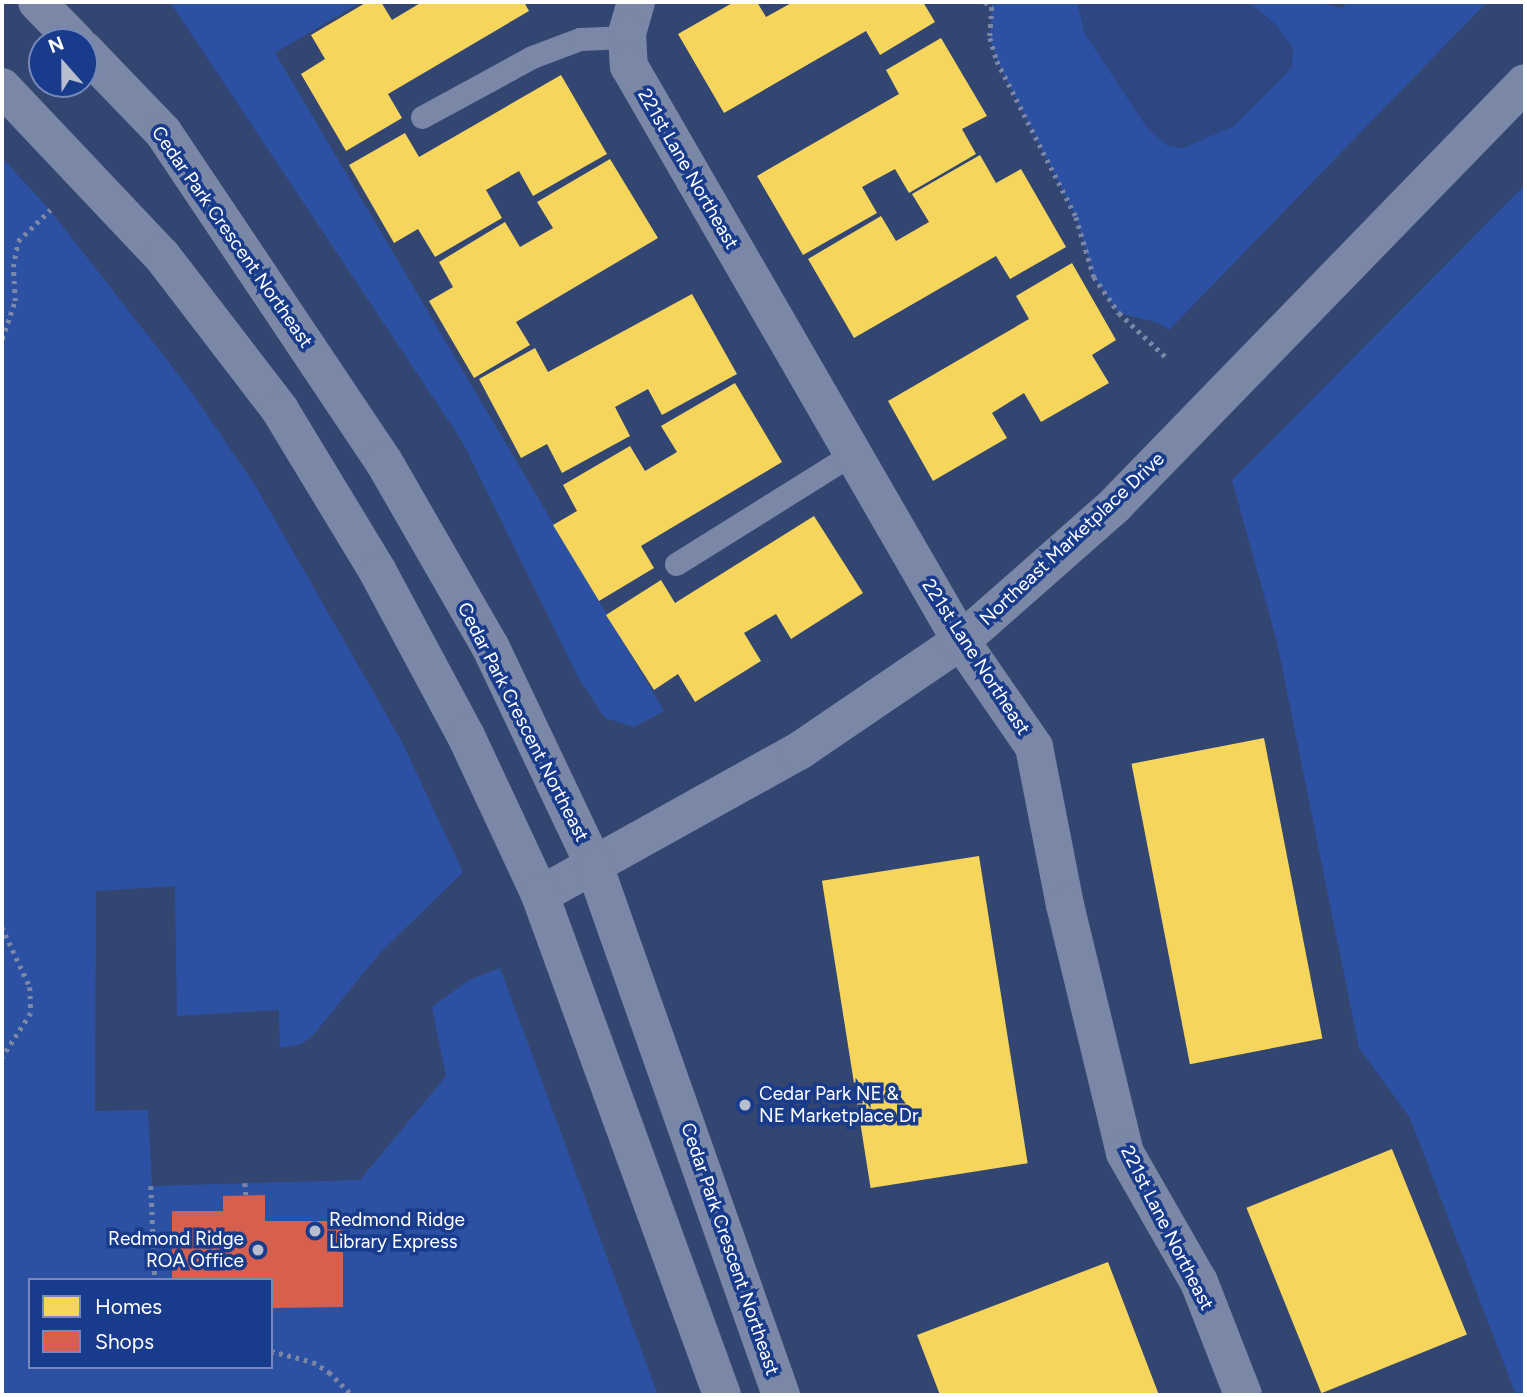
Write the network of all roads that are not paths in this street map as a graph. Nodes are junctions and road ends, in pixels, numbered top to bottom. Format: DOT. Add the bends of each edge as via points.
graph roads {
  1 [pos="37,2"];
  2 [pos="631,19"];
  3 [pos="62,28"];
  4 [pos="98,65"];
  5 [pos="1525,83"];
  6 [pos="2,87"];
  7 [pos="422,117"];
  8 [pos="852,454"];
  9 [pos="676,564"];
  10 [pos="961,641"];
  11 [pos="594,865"];
  12 [pos="540,895"];
  13 [pos="722,1395"];
  14 [pos="781,1395"];
  15 [pos="1243,1395"];
  1 -- 3 [label="street"];
  2 -- 7 [label="lane" via="533,57"];
  2 -- 8 [label="street, 221st Lane Northeast" via="629,66"];
  4 -- 11 [label="street, Cedar Park Crescent Northeast" via="163,132 383,462 490,646"];
  5 -- 10 [label="street, Northeast Marketplace Drive" via="1115,505"];
  6 -- 12 [label="street" via="162,256 280,410 378,572 466,736"];
  8 -- 9 [label="lane"];
  8 -- 10 [label="street, 221st Lane Northeast"];
  10 -- 11 [label="street, Northeast Marketplace Drive" via="799,751"];
  10 -- 15 [label="street, 221st Lane Northeast" via="1034,747 1065,905 1125,1153 1199,1282"];
  11 -- 12 [label="street, Northeast Marketplace Drive"];
  11 -- 14 [label="street, Cedar Park Crescent Northeast"];
  12 -- 13 [label="street"];
}
